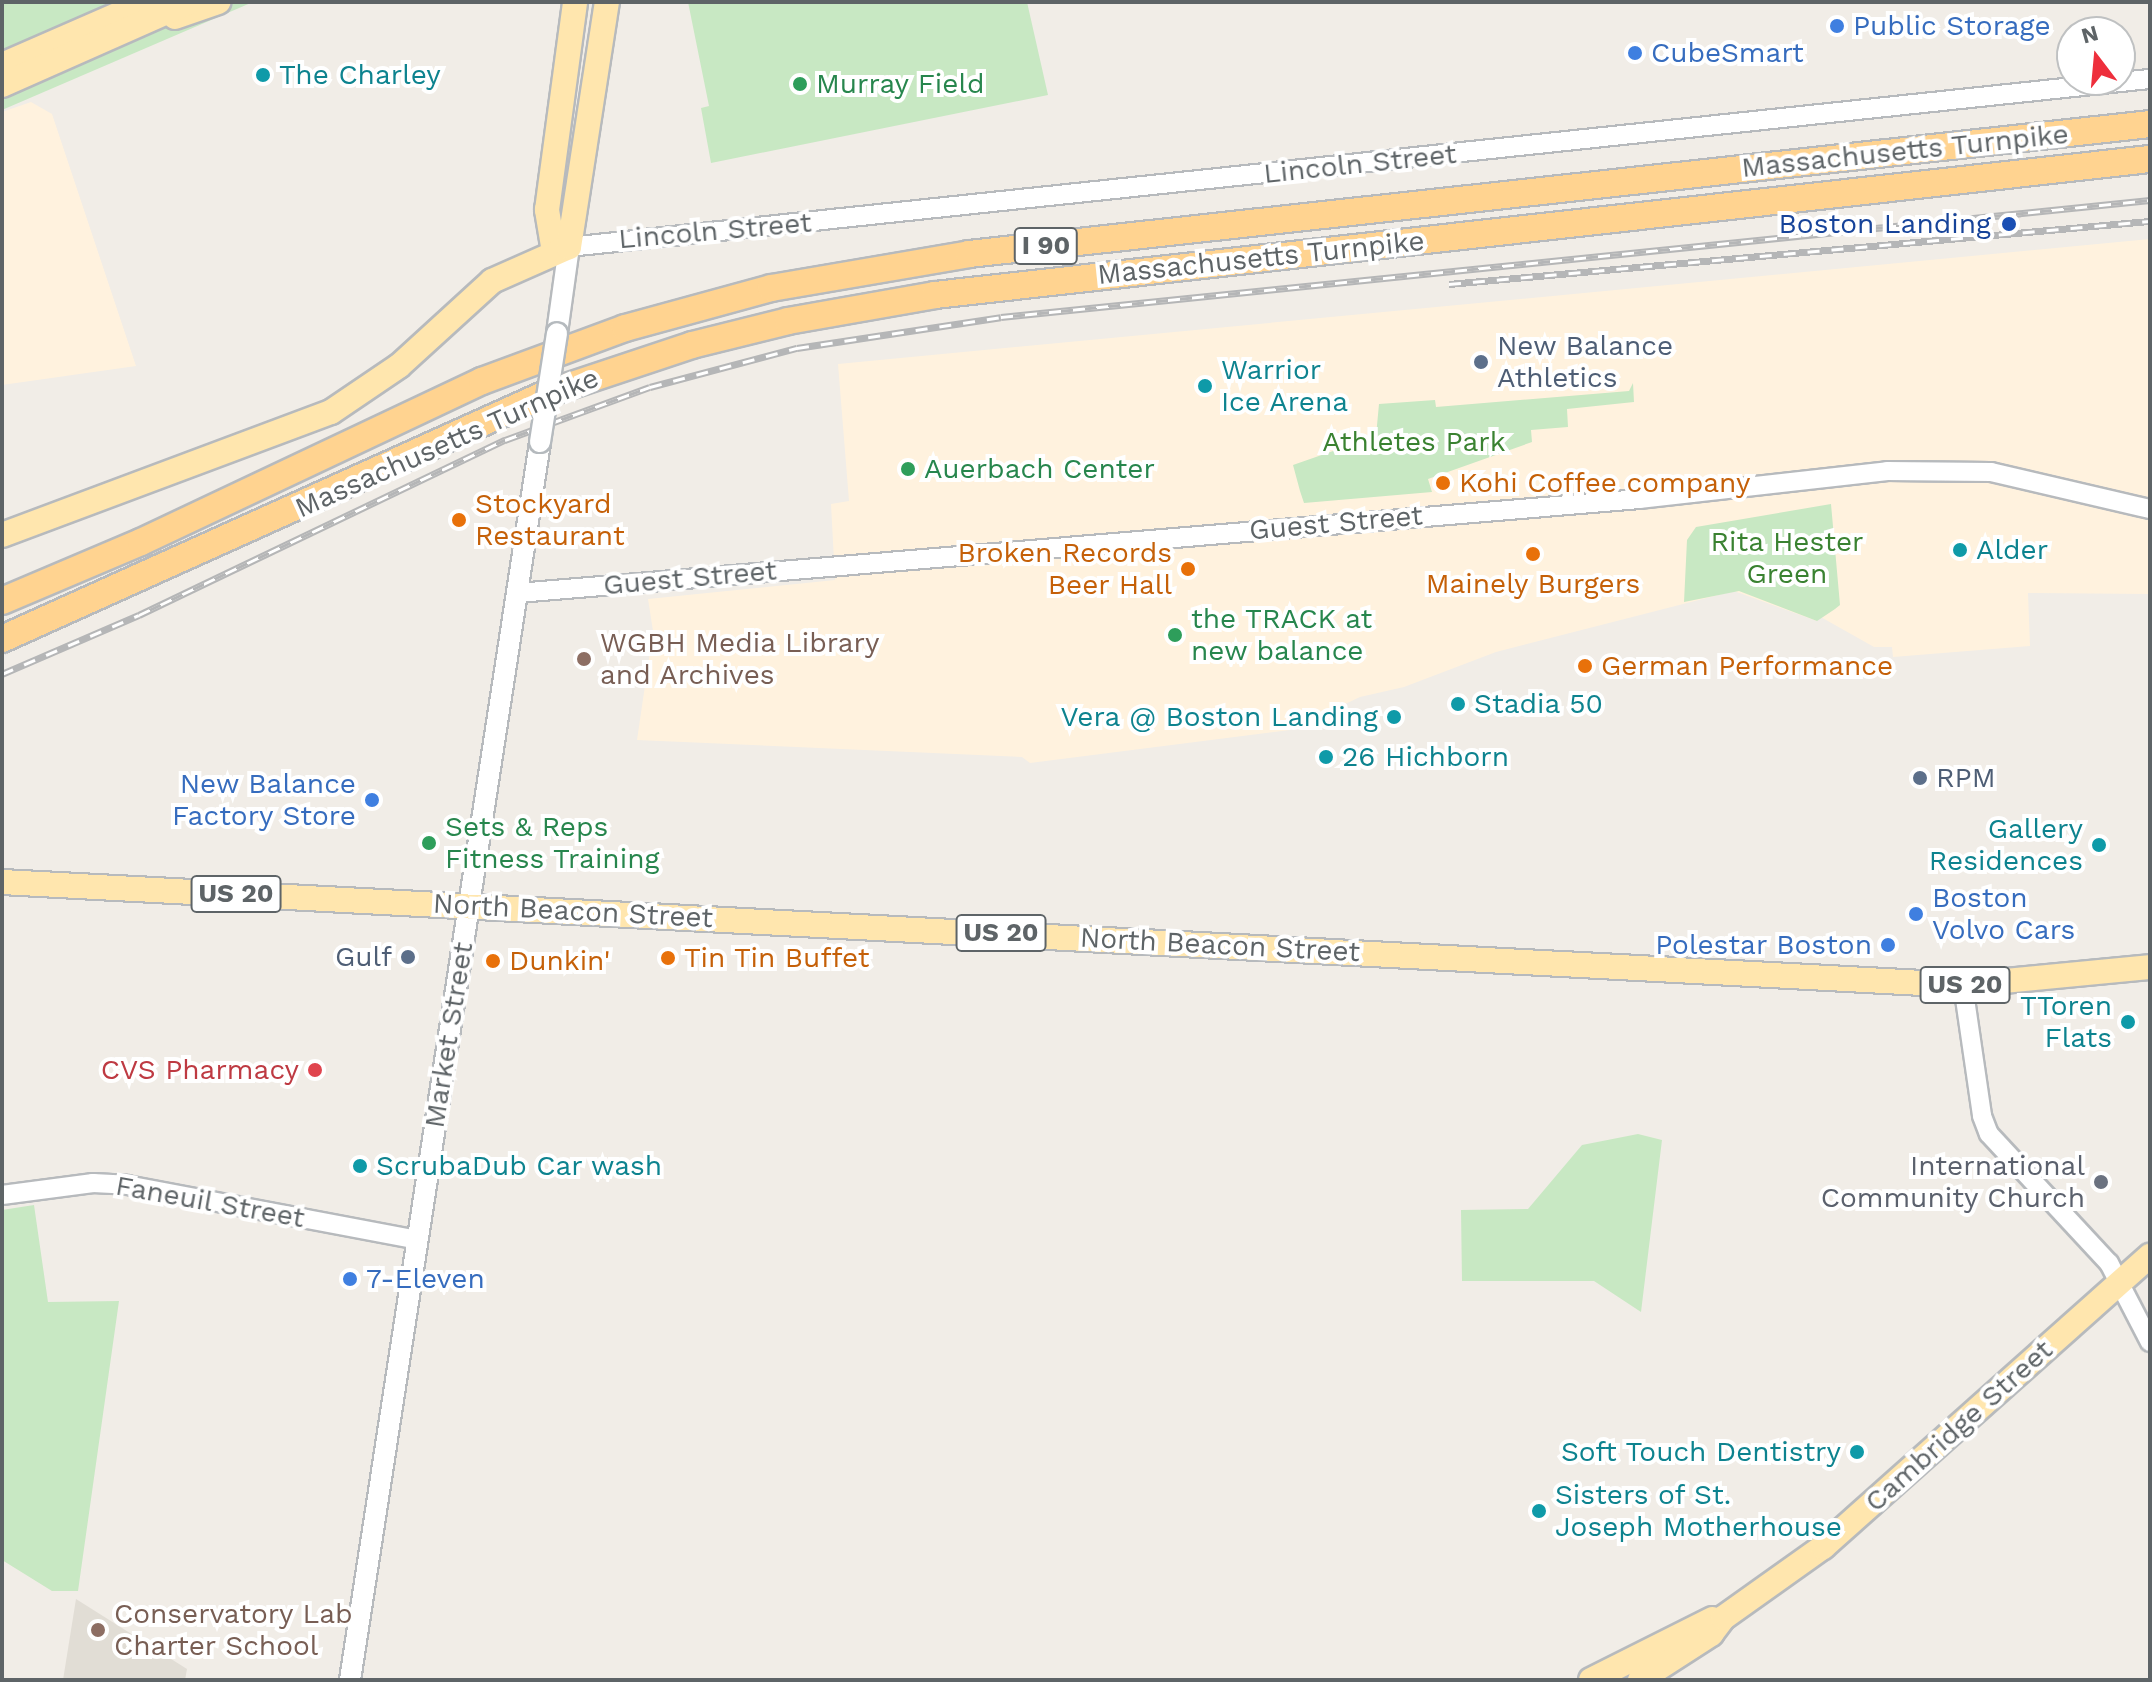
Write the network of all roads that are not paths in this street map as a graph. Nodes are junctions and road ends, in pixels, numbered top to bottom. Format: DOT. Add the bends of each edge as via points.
graph roads {
  1 [pos="146,2"];
  2 [pos="189,2"];
  3 [pos="218,2"];
  4 [pos="575,2"];
  5 [pos="607,2"];
  6 [pos="127,32"];
  7 [pos="2,65"];
  8 [pos="2150,79"];
  9 [pos="2,85"];
  10 [pos="2150,124"];
  11 [pos="2150,159"];
  12 [pos="562,249"];
  13 [pos="2150,509"];
  14 [pos="2,535"];
  15 [pos="518,593"];
  16 [pos="2,601"];
  17 [pos="2,639"];
  18 [pos="2,882"];
  19 [pos="470,906"];
  20 [pos="2150,967"];
  21 [pos="1963,985"];
  22 [pos="2,1195"];
  23 [pos="417,1240"];
  24 [pos="2150,1256"];
  25 [pos="2120,1285"];
  26 [pos="2150,1342"];
  27 [pos="1723,1618"];
  28 [pos="350,1680"];
  29 [pos="1591,1680"];
  30 [pos="1640,1680"];
  1 -- 7 [label="main road"];
  2 -- 6 [label="main road"];
  3 -- 6 [label="main road"];
  4 -- 12 [label="main road" via="548,202"];
  5 -- 12 [label="main road"];
  6 -- 9 [label="main road"];
  8 -- 12 [label="street, Lincoln Street"];
  10 -- 16 [label="highway, Massachusetts Turnpike / I 90" via="969,254 771,288 625,328 482,381 130,547"];
  11 -- 17 [label="highway, Massachusetts Turnpike / I 90" via="935,295 788,321 644,360 526,402 196,556"];
  12 -- 14 [label="main road" via="486,284 399,366 331,412"];
  12 -- 15 [label="main road, Market Street, bridge" via="562,294"];
  13 -- 15 [label="street, Guest Street" via="1991,472 1875,471 1639,499"];
  15 -- 19 [label="main road, Market Street"];
  18 -- 19 [label="main road, North Beacon Street / US 20"];
  19 -- 21 [label="main road, North Beacon Street / US 20"];
  19 -- 23 [label="main road, Market Street"];
  20 -- 21 [label="main road, North Beacon Street / US 20"];
  21 -- 25 [label="street" via="1989,1134 2109,1263"];
  22 -- 23 [label="street, Faneuil Street" via="85,1184 127,1185"];
  23 -- 28 [label="main road, Market Street"];
  24 -- 25 [label="main road, Cambridge Street"];
  25 -- 26 [label="street"];
  25 -- 27 [label="main road, Cambridge Street" via="1823,1547"];
  27 -- 29 [label="main road, Cambridge Street" via="1702,1622"];
  27 -- 30 [label="main road, Cambridge Street" via="1711,1634"];
}
